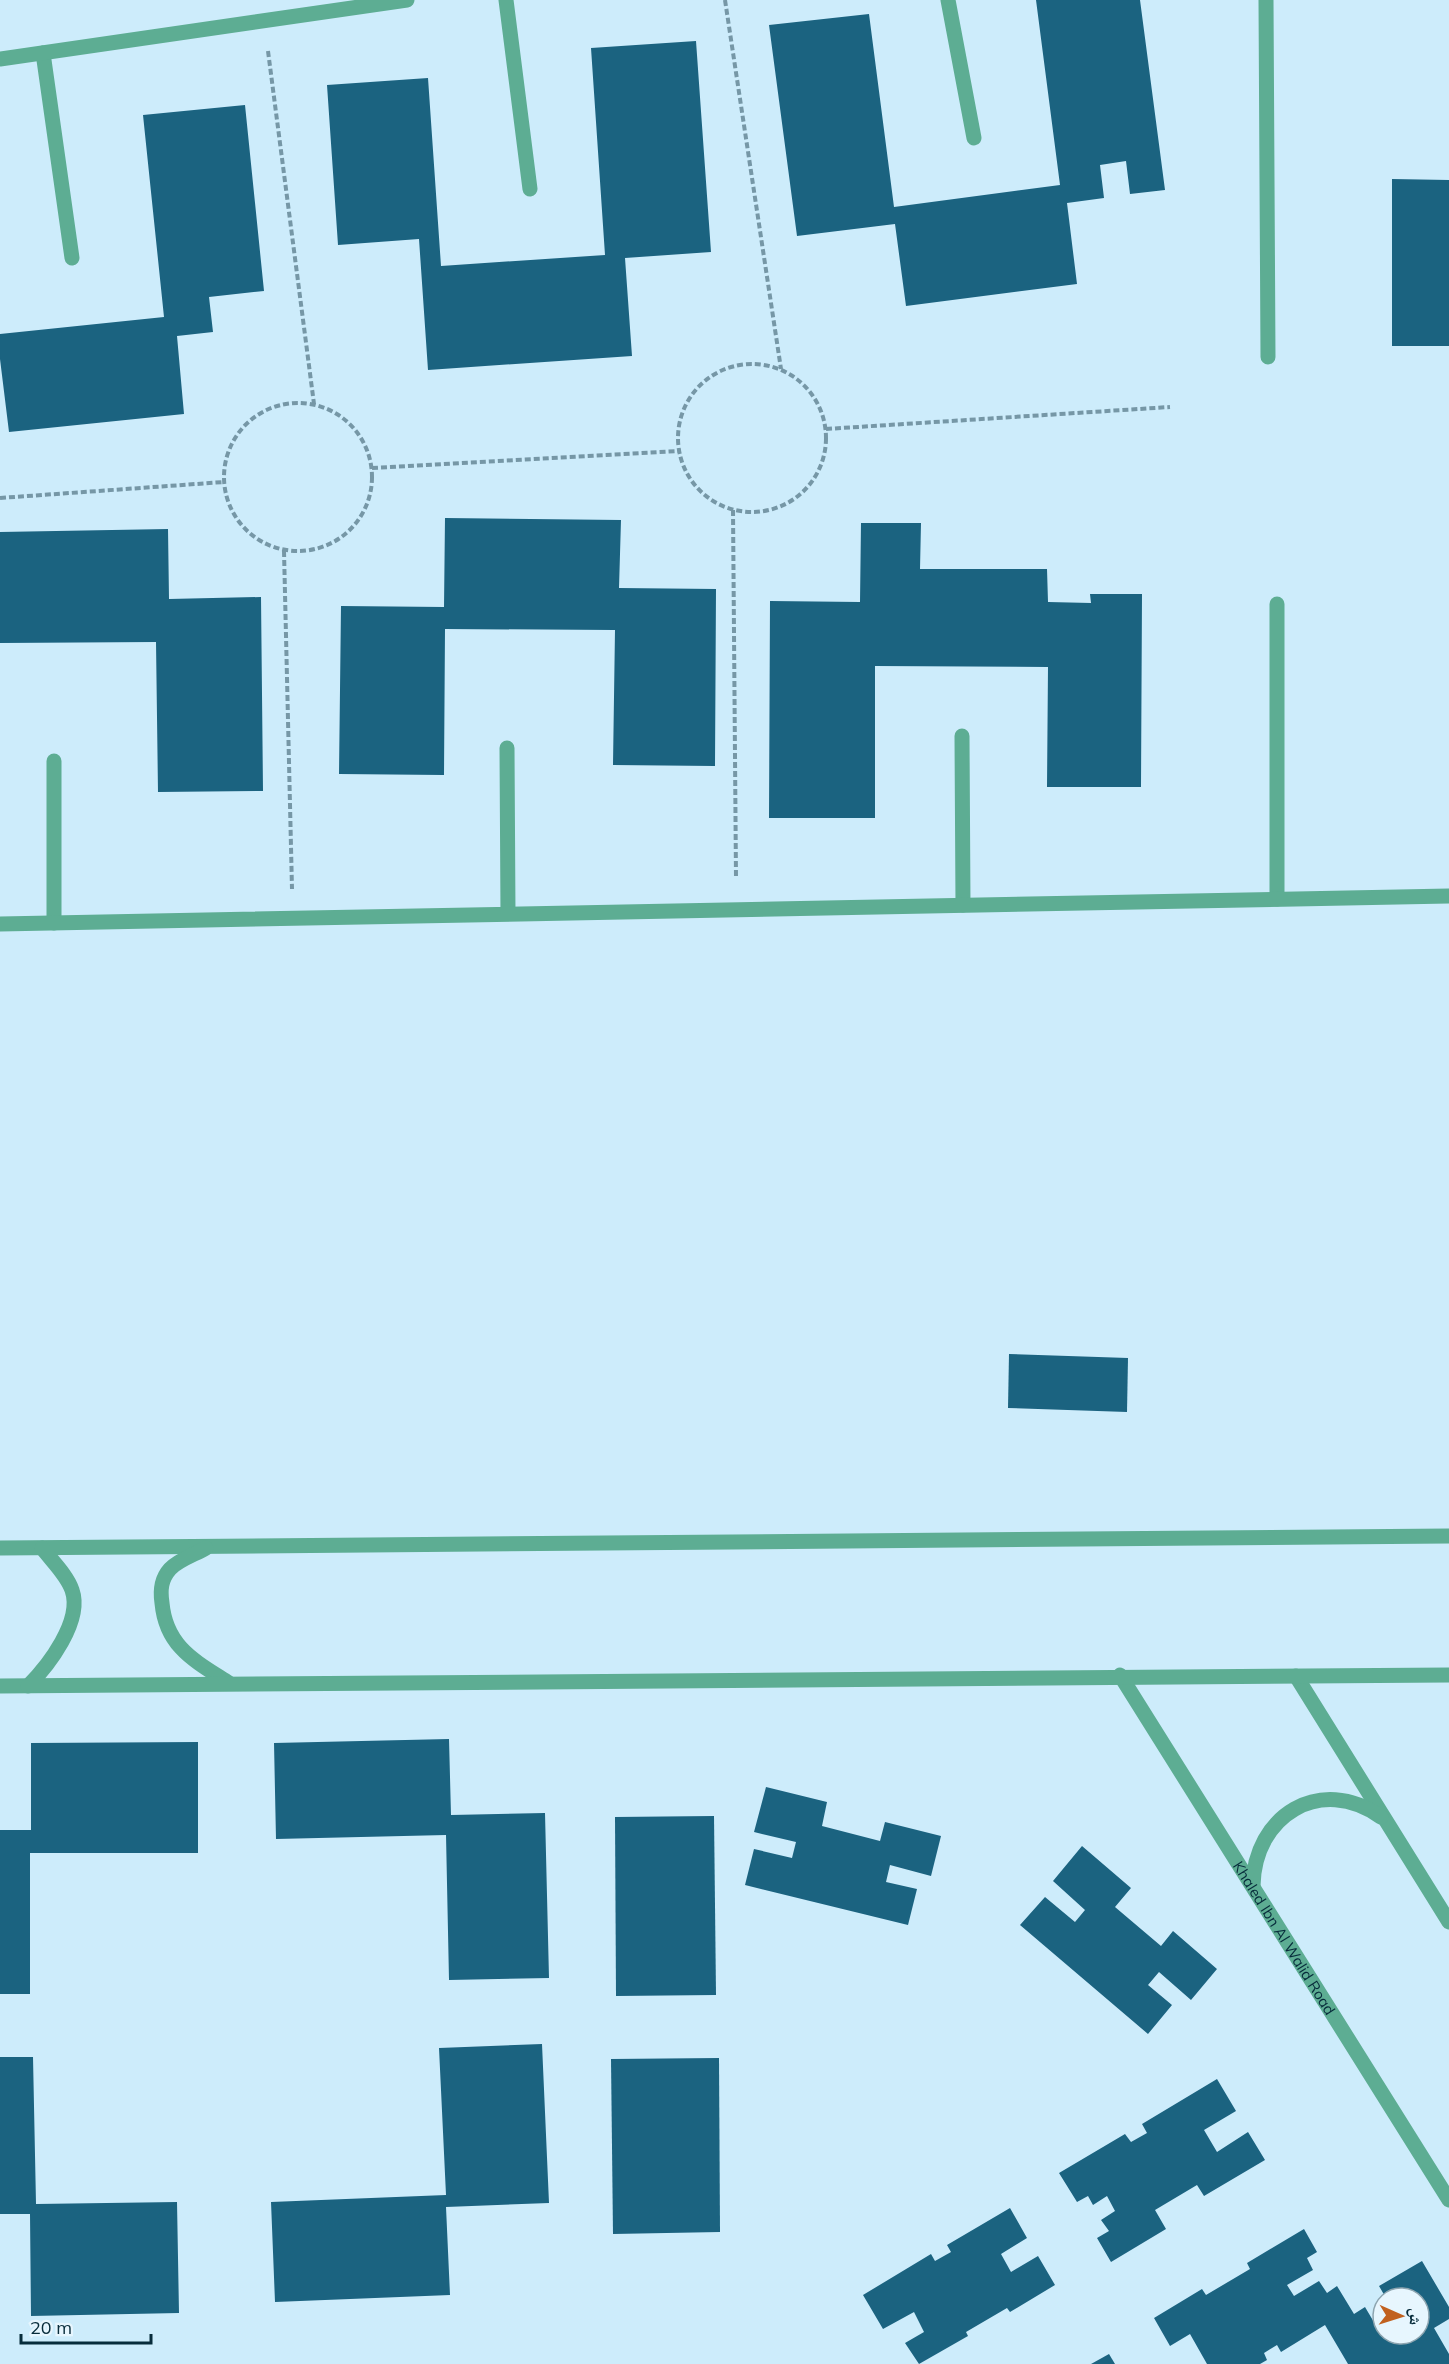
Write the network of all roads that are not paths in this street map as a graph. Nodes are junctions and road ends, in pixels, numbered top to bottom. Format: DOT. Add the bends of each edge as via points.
graph roads {
  1 [pos="407,0"];
  2 [pos="506,0"];
  3 [pos="948,0"];
  4 [pos="1266,0"];
  5 [pos="344,4"];
  6 [pos="43,53"];
  7 [pos="0,59"];
  8 [pos="974,138"];
  9 [pos="530,189"];
  10 [pos="72,258"];
  11 [pos="1268,357"];
  12 [pos="1277,604"];
  13 [pos="962,736"];
  14 [pos="507,748"];
  15 [pos="54,761"];
  16 [pos="1449,896"];
  17 [pos="1277,899"];
  18 [pos="963,905"];
  19 [pos="508,914"];
  20 [pos="54,922"];
  21 [pos="0,924"];
  22 [pos="1449,1536"];
  23 [pos="209,1547"];
  24 [pos="0,1548"];
  25 [pos="42,1548"];
  26 [pos="1120,1675"];
  27 [pos="1449,1675"];
  28 [pos="1296,1676"];
  29 [pos="230,1684"];
  30 [pos="0,1686"];
  31 [pos="28,1686"];
  32 [pos="1386,1820"];
  33 [pos="1253,1886"];
  34 [pos="1449,1922"];
  35 [pos="1449,2200"];
  1 -- 5 [label="street"];
  2 -- 9 [label="street"];
  3 -- 8 [label="street"];
  4 -- 11 [label="street"];
  5 -- 6 [label="street" via="264,21"];
  6 -- 7 [label="street"];
  6 -- 10 [label="street"];
  12 -- 17 [label="street"];
  13 -- 18 [label="street"];
  14 -- 19 [label="street"];
  15 -- 20 [label="street"];
  16 -- 17 [label="street"];
  17 -- 18 [label="street"];
  18 -- 19 [label="street"];
  19 -- 20 [label="street"];
  20 -- 21 [label="street"];
  22 -- 23 [label="street"];
  23 -- 25 [label="street"];
  23 -- 29 [label="street" via="170,1568 160,1586 162,1611 169,1634 187,1656"];
  24 -- 25 [label="street"];
  25 -- 31 [label="street" via="73,1592 73,1608 50,1663"];
  26 -- 28 [label="street"];
  26 -- 29 [label="street"];
  26 -- 33 [label="street, Khaled Ibn Al Walid Road"];
  27 -- 28 [label="street"];
  28 -- 32 [label="street"];
  29 -- 31 [label="street"];
  30 -- 31 [label="street"];
  32 -- 33 [label="street" via="1370,1809 1343,1800 1315,1801 1297,1807 1267,1832 1253,1867"];
  32 -- 34 [label="street"];
  33 -- 35 [label="street, Khaled Ibn Al Walid Road"];
}
